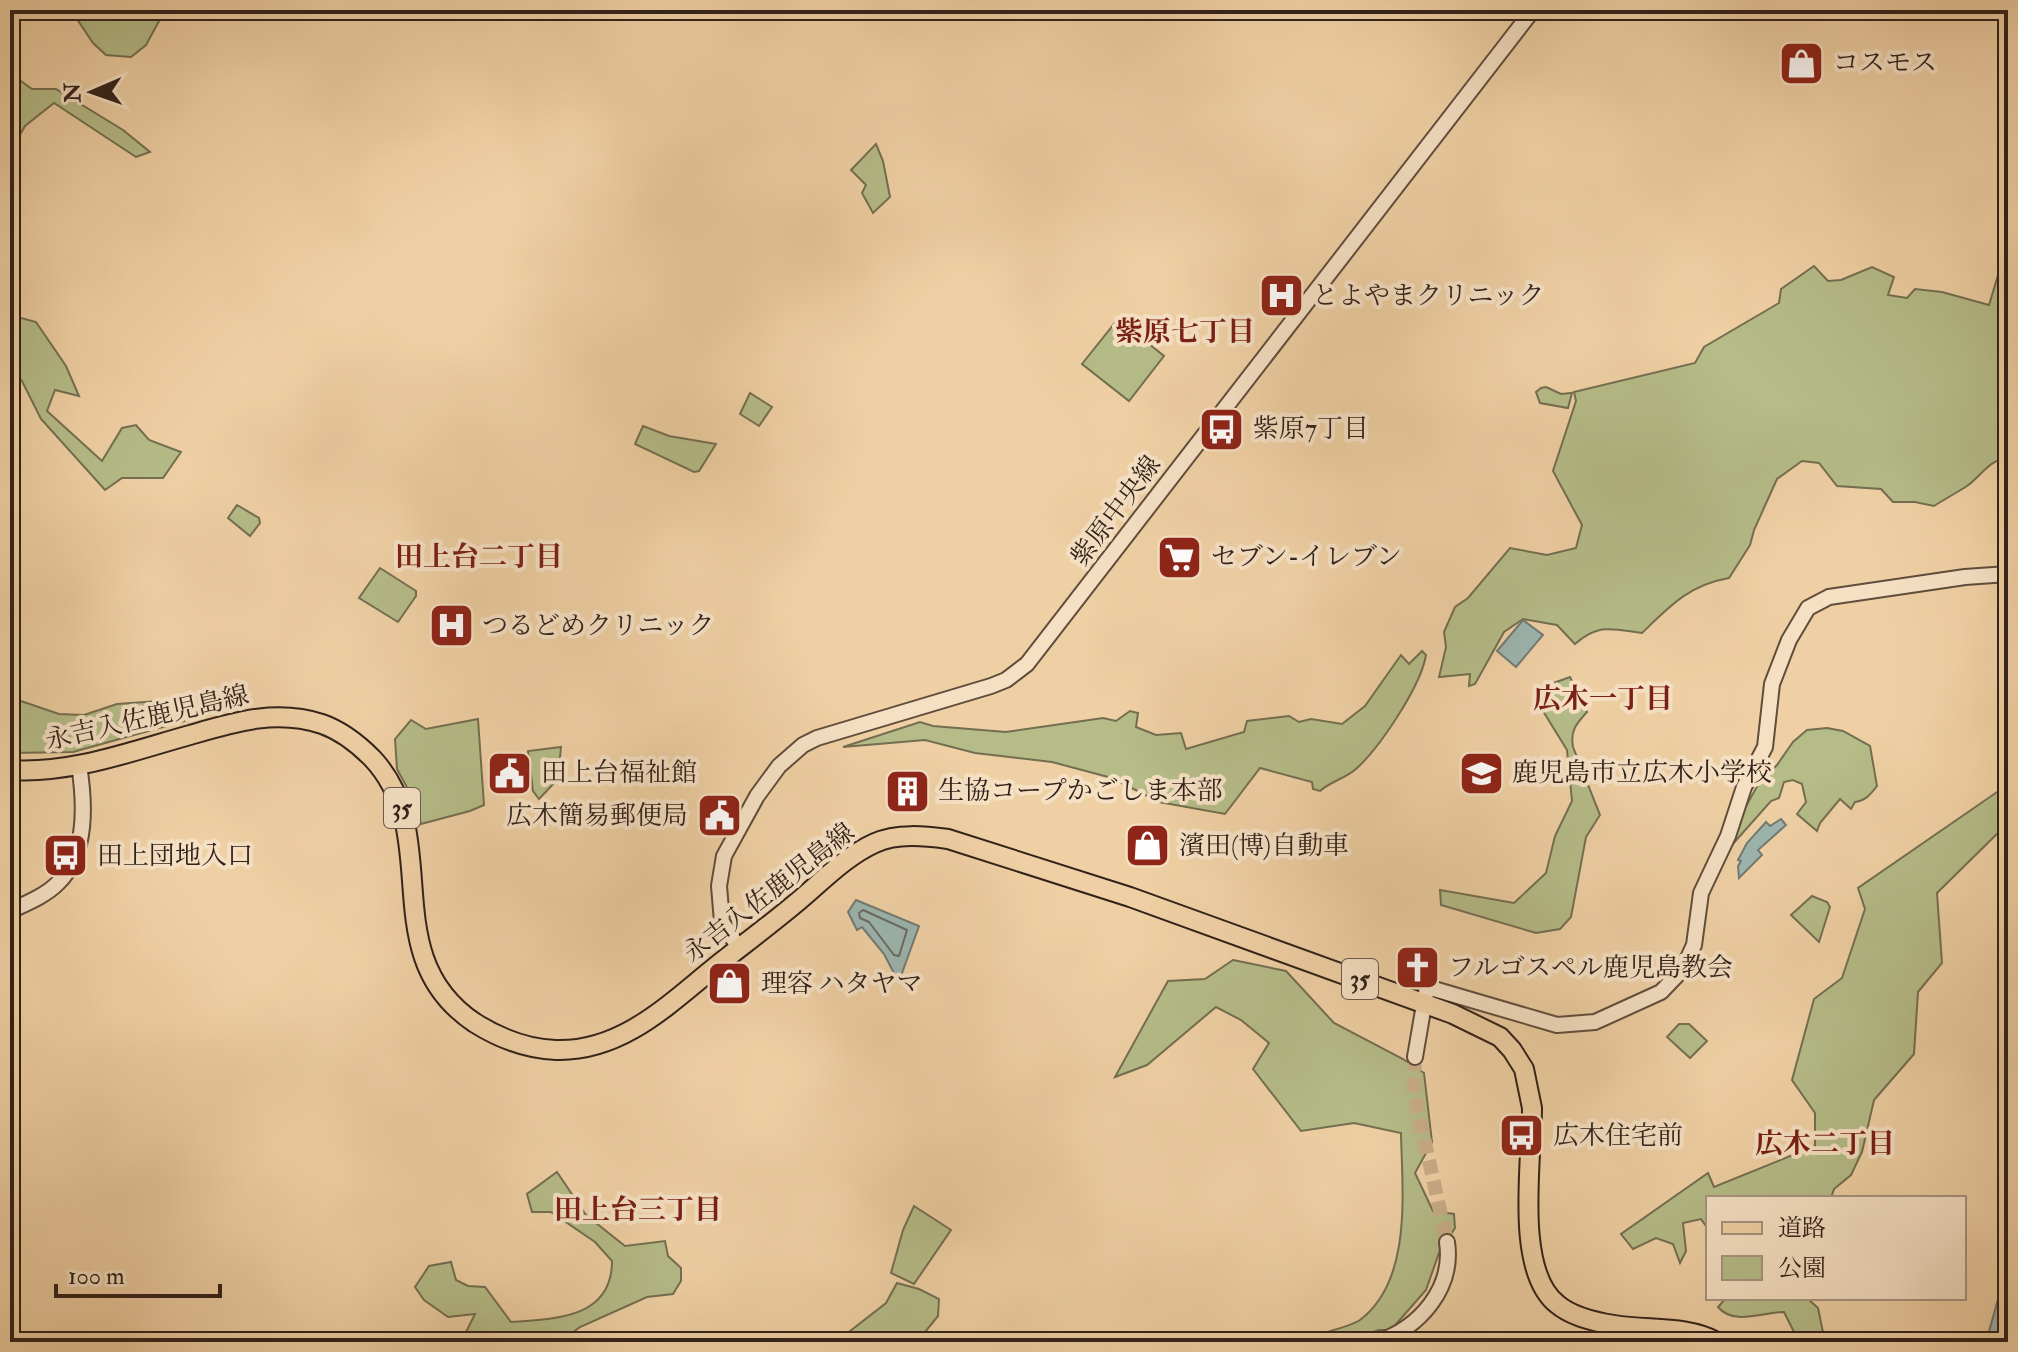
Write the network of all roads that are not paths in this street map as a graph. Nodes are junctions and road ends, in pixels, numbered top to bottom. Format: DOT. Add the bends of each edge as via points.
graph roads {
  1 [pos="1533,10"];
  2 [pos="2008,574"];
  3 [pos="79,765"];
  4 [pos="10,770"];
  5 [pos="10,911"];
  6 [pos="739,948"];
  7 [pos="1423,1002"];
  8 [pos="1415,1057"];
  9 [pos="1447,1242"];
  10 [pos="1377,1342"];
  11 [pos="1717,1342"];
  1 -- 6 [label="street, 紫原中央線" via="1027,664 991,686 817,738 779,766 724,856 719,886 722,922"];
  2 -- 7 [label="street" via="1829,597 1808,608 1772,684 1765,747 1701,893 1694,945 1683,969 1661,992 1610,1017 1557,1025 1427,987"];
  3 -- 4 [label="main road, 永吉入佐鹿児島線 / 35"];
  3 -- 5 [label="street" via="81,833 72,865 56,886"];
  3 -- 6 [label="main road, 永吉入佐鹿児島線 / 35" via="276,715 324,725 351,739 386,774 401,805 417,938 433,976 462,1013 520,1044 575,1049 626,1034"];
  6 -- 7 [label="main road, 永吉入佐鹿児島線 / 35" via="877,842 928,836 1130,897"];
  7 -- 8 [label="street"];
  7 -- 11 [label="main road, 永吉入佐鹿児島線 / 35" via="1500,1037 1524,1069 1532,1108 1531,1253 1537,1276 1554,1303 1594,1321 1683,1331"];
  9 -- 10 [label="street" via="1444,1280 1428,1308 1410,1327"];
}
